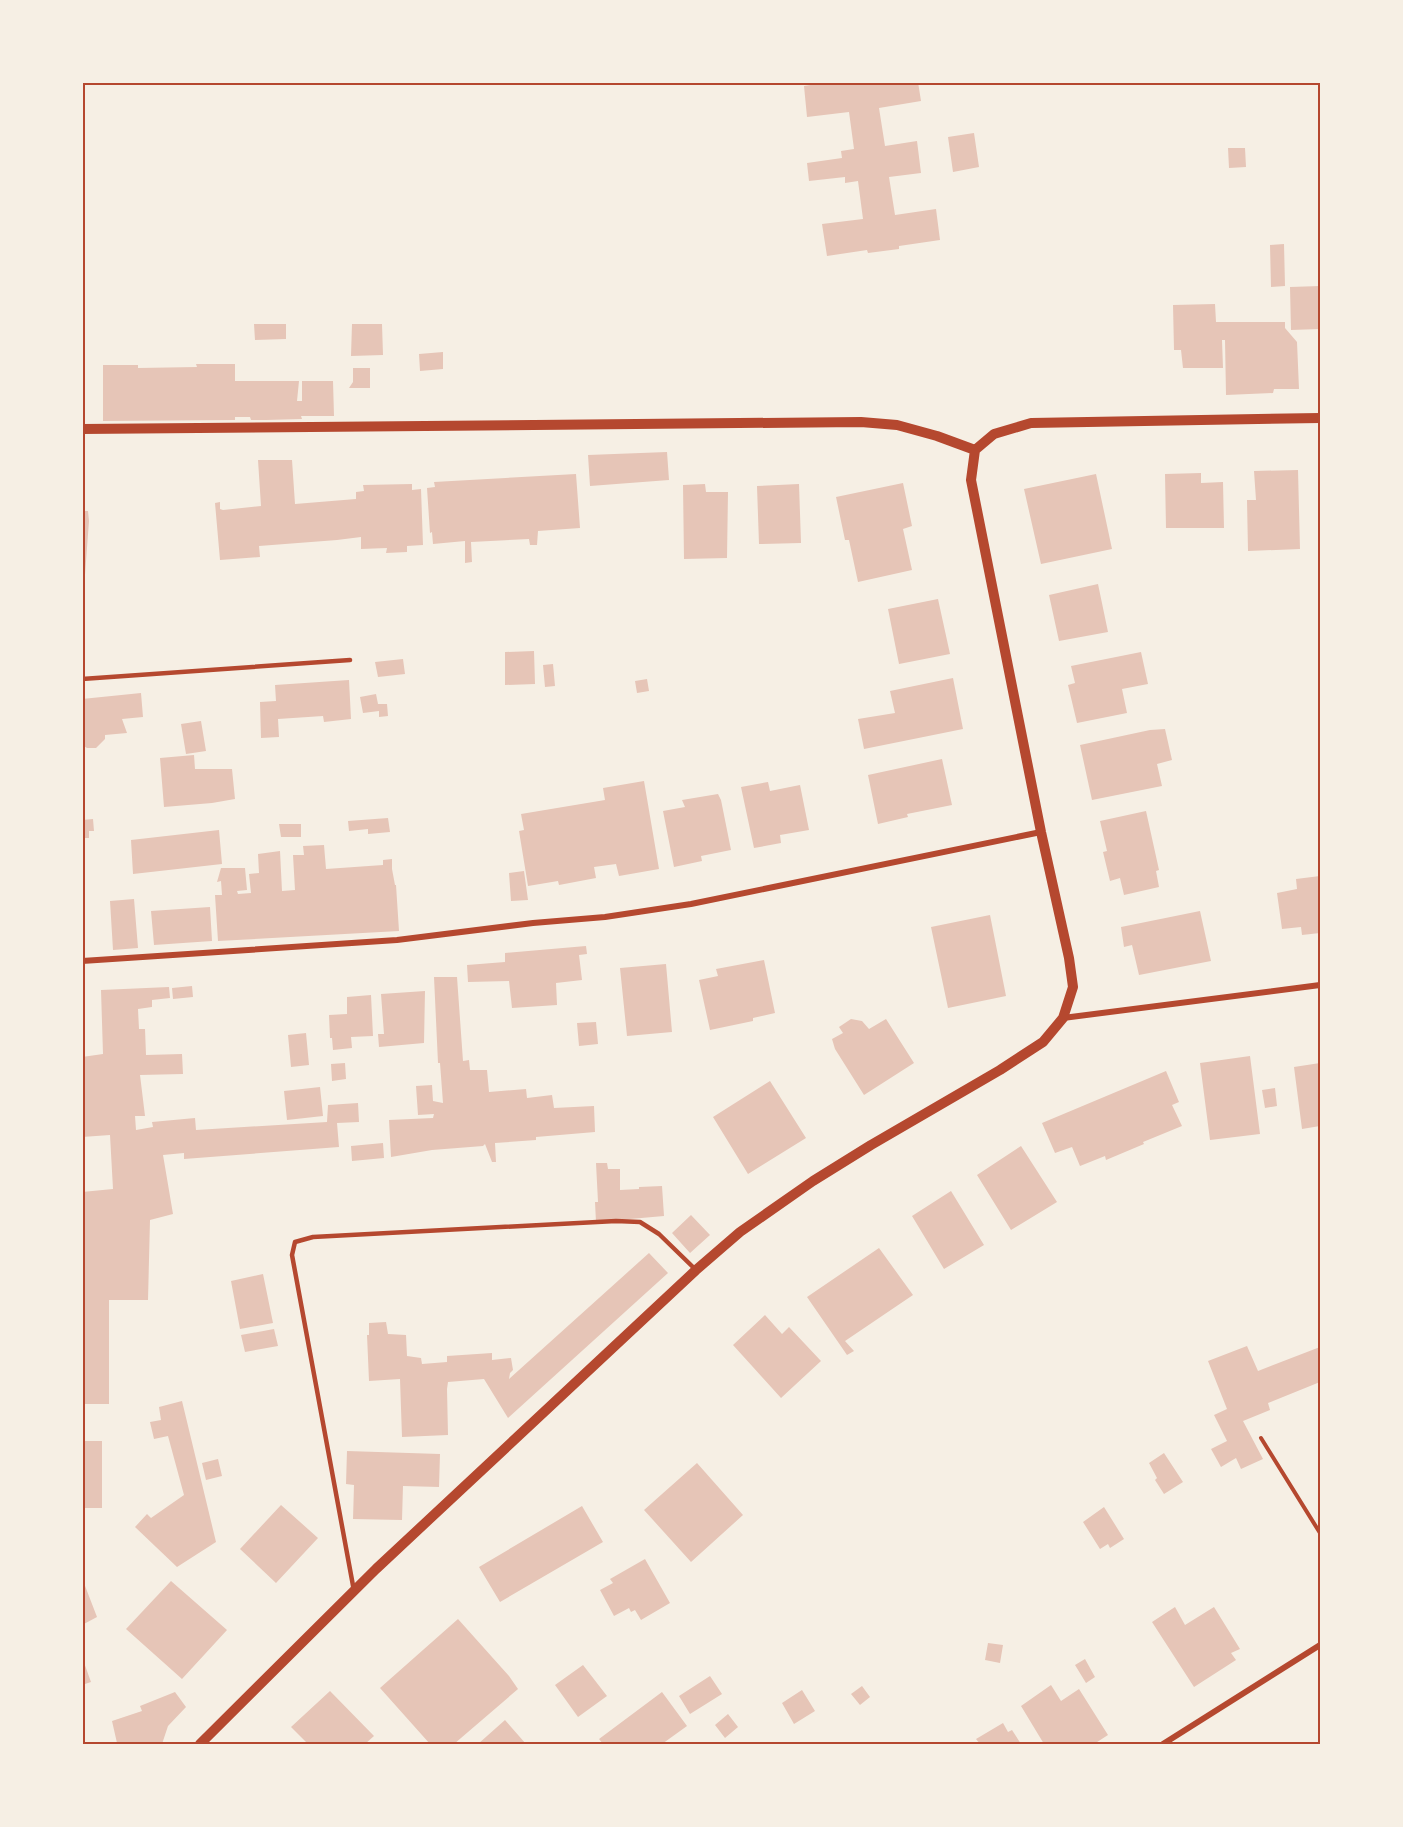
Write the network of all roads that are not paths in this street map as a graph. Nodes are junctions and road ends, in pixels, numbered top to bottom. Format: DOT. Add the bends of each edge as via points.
graph roads {
  1 [pos="1320,418"];
  2 [pos="82,429"];
  3 [pos="975,450"];
  4 [pos="350,660"];
  5 [pos="82,679"];
  6 [pos="1041,832"];
  7 [pos="82,962"];
  8 [pos="1320,986"];
  9 [pos="1063,1018"];
  10 [pos="696,1270"];
  11 [pos="354,1591"];
  12 [pos="1320,1645"];
  13 [pos="200,1744"];
  14 [pos="1163,1744"];
  1 -- 3 [label="street" via="1031,423 994,434"];
  2 -- 3 [label="street" via="861,422 897,425"];
  3 -- 6 [label="street" via="971,480"];
  4 -- 5 [label="lane"];
  6 -- 7 [label="street" via="691,904 605,917 397,940"];
  6 -- 9 [label="street" via="1069,958 1072,987"];
  8 -- 9 [label="street"];
  9 -- 10 [label="street" via="1043,1042 813,1181 740,1232"];
  10 -- 11 [label="street"];
  10 -- 11 [label="lane" via="659,1234 640,1222 313,1237 295,1242 292,1254"];
  11 -- 13 [label="street"];
  12 -- 14 [label="street"];
}
